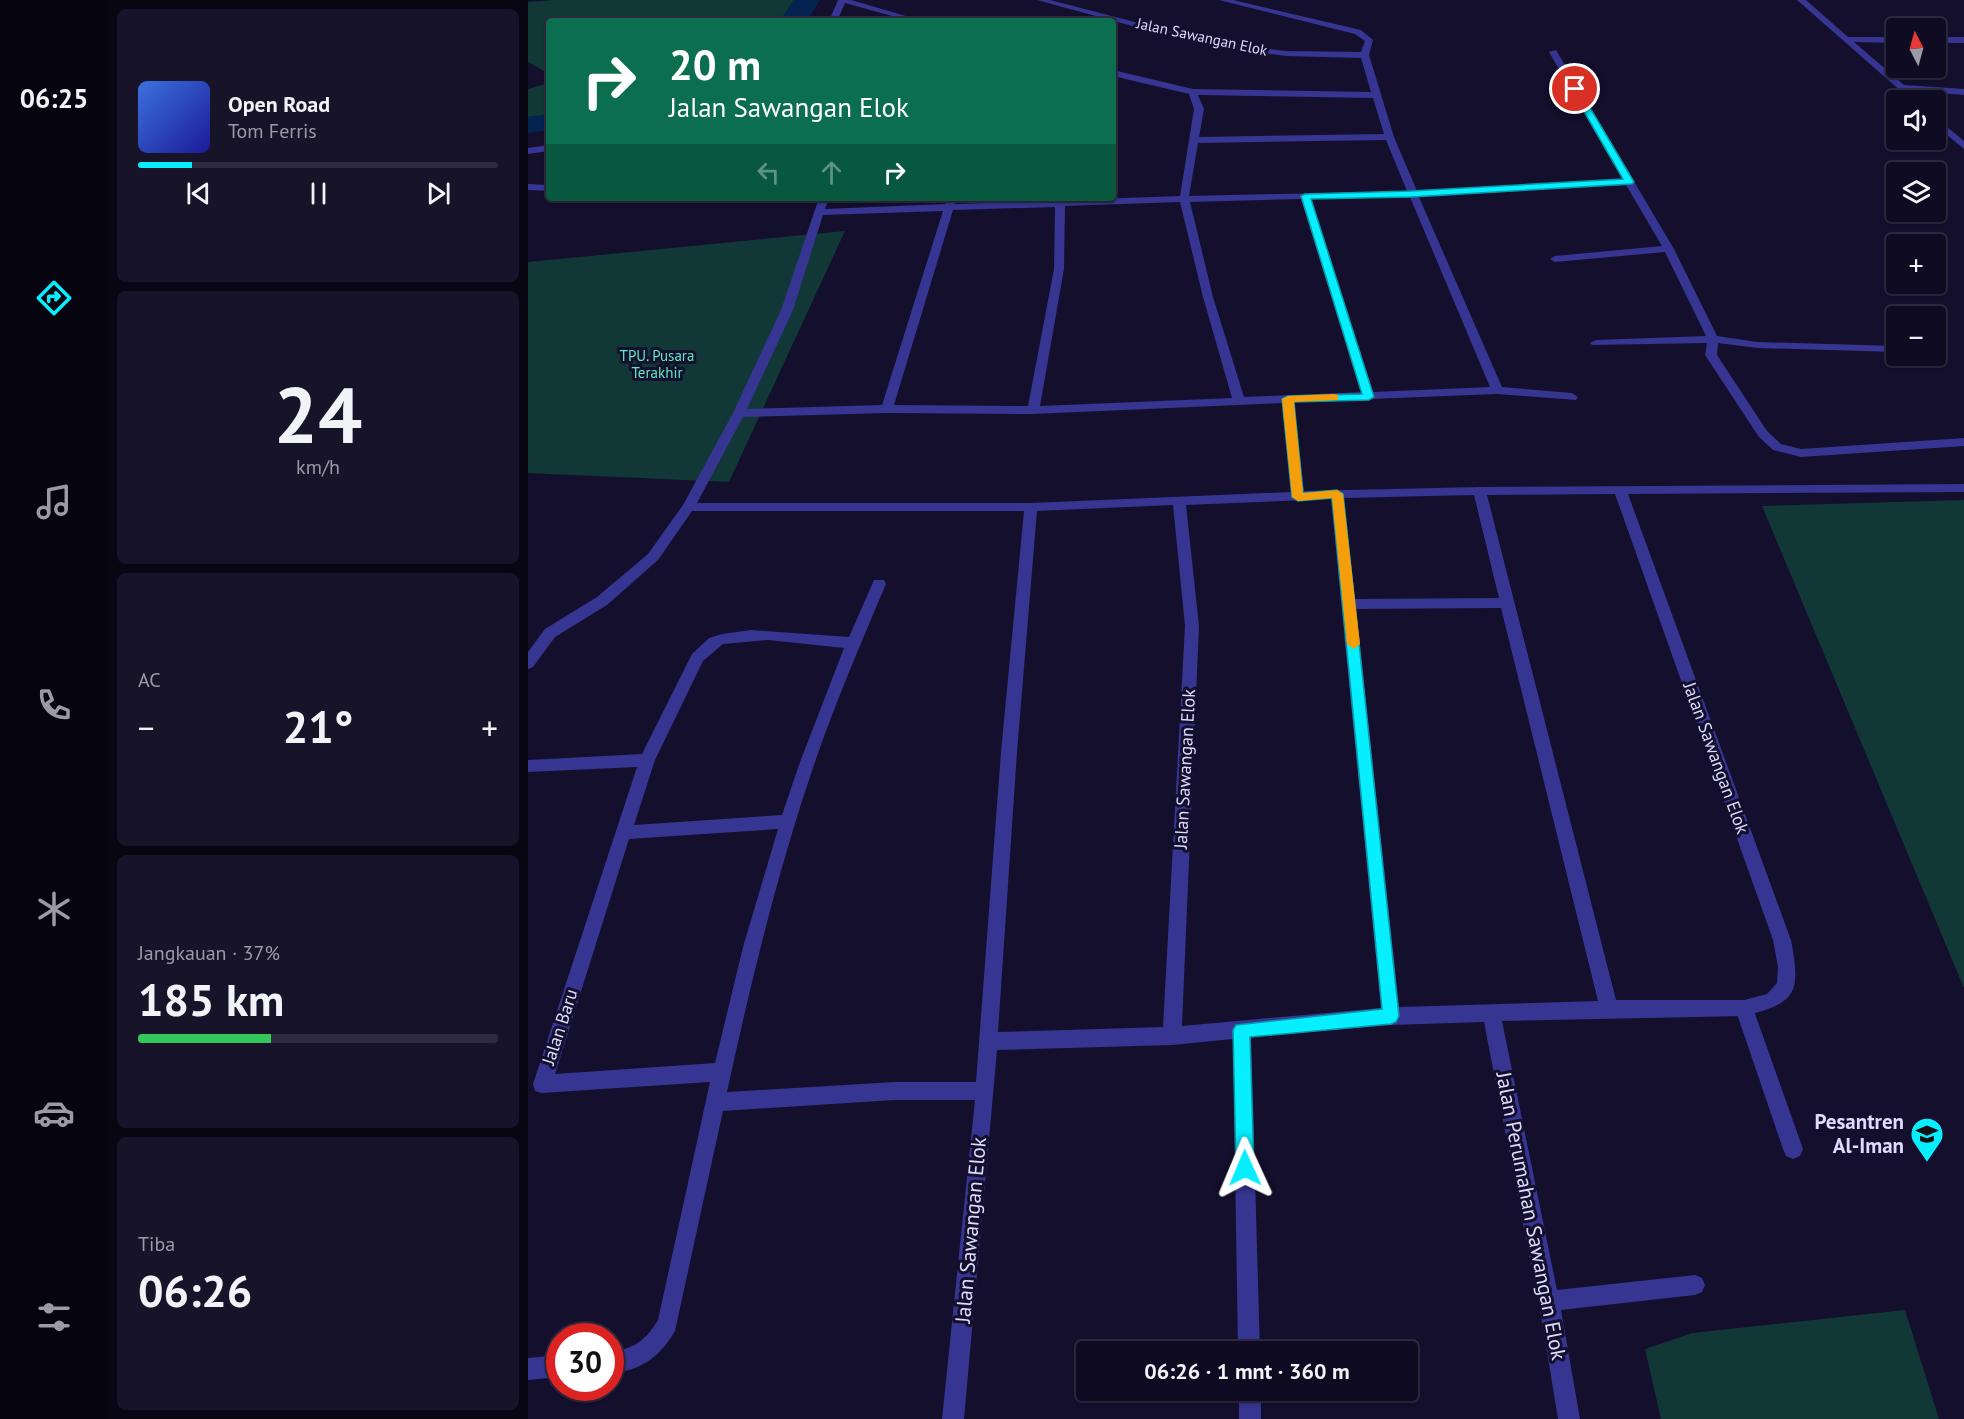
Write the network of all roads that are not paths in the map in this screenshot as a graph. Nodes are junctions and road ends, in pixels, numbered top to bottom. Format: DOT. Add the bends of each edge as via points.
graph roads {
  1 [pos="842,0"];
  2 [pos="1041,0"];
  3 [pos="1223,0"];
  4 [pos="1801,0"];
  5 [pos="834,18"];
  6 [pos="908,18"];
  7 [pos="1114,18"];
  8 [pos="1116,19"];
  9 [pos="1844,39"];
  10 [pos="1964,39"];
  11 [pos="1886,40"];
  12 [pos="1946,40"];
  13 [pos="1553,52"];
  14 [pos="1365,55"];
  15 [pos="1116,74"];
  16 [pos="1904,88"];
  17 [pos="1194,92"];
  18 [pos="1964,92"];
  19 [pos="1378,95"];
  20 [pos="1946,130"];
  21 [pos="1389,137"];
  22 [pos="1195,140"];
  23 [pos="1964,146"];
  24 [pos="546,148"];
  25 [pos="528,151"];
  26 [pos="1629,182"];
  27 [pos="528,187"];
  28 [pos="546,188"];
  29 [pos="1411,194"];
  30 [pos="1305,196"];
  31 [pos="1184,199"];
  32 [pos="1116,200"];
  33 [pos="823,201"];
  34 [pos="1024,201"];
  35 [pos="1060,201"];
  36 [pos="952,203"];
  37 [pos="818,212"];
  38 [pos="1669,249"];
  39 [pos="1555,259"];
  40 [pos="1713,339"];
  41 [pos="1596,343"];
  42 [pos="1886,349"];
  43 [pos="1497,390"];
  44 [pos="1369,397"];
  45 [pos="1572,397"];
  46 [pos="1288,399"];
  47 [pos="1239,402"];
  48 [pos="887,409"];
  49 [pos="1033,410"];
  50 [pos="739,413"];
  51 [pos="1964,442"];
  52 [pos="1964,488"];
  53 [pos="1620,490"];
  54 [pos="1479,491"];
  55 [pos="1337,494"];
  56 [pos="1298,497"];
  57 [pos="1179,501"];
  58 [pos="688,507"];
  59 [pos="1031,507"];
  60 [pos="879,584"];
  61 [pos="1508,603"];
  62 [pos="1350,604"];
  63 [pos="852,643"];
  64 [pos="528,663"];
  65 [pos="647,760"];
  66 [pos="528,766"];
  67 [pos="787,822"];
  68 [pos="623,833"];
  69 [pos="1744,1008"];
  70 [pos="1609,1009"];
  71 [pos="1491,1012"];
  72 [pos="1391,1016"];
  73 [pos="1242,1030"];
  74 [pos="1172,1036"];
  75 [pos="988,1041"];
  76 [pos="721,1071"];
  77 [pos="985,1091"];
  78 [pos="714,1102"];
  79 [pos="1793,1149"];
  80 [pos="1695,1285"];
  81 [pos="1549,1301"];
  82 [pos="1249,1341"];
  83 [pos="624,1362"];
  84 [pos="546,1367"];
  85 [pos="528,1369"];
  86 [pos="1250,1401"];
  87 [pos="953,1419"];
  88 [pos="1250,1419"];
  89 [pos="1569,1419"];
  1 -- 5 [label="street"];
  1 -- 6 [label="street"];
  2 -- 7 [label="street, Jalan Sawangan Elok"];
  3 -- 14 [label="street" via="1358,32 1369,40"];
  4 -- 9 [label="street"];
  8 -- 14 [label="street, Jalan Sawangan Elok" via="1258,51 1311,56"];
  9 -- 11 [label="street"];
  9 -- 16 [label="street"];
  10 -- 12 [label="street"];
  13 -- 26 [label="street"];
  14 -- 19 [label="street"];
  15 -- 17 [label="street"];
  16 -- 18 [label="street"];
  17 -- 19 [label="street"];
  17 -- 22 [label="street" via="1199,109"];
  19 -- 21 [label="street"];
  20 -- 23 [label="street"];
  21 -- 22 [label="street"];
  21 -- 29 [label="street"];
  22 -- 31 [label="street"];
  24 -- 25 [label="street"];
  26 -- 29 [label="street"];
  26 -- 38 [label="street"];
  27 -- 28 [label="street"];
  29 -- 30 [label="street"];
  29 -- 43 [label="street"];
  30 -- 31 [label="street"];
  30 -- 44 [label="street"];
  31 -- 32 [label="street"];
  31 -- 47 [label="street"];
  33 -- 37 [label="street"];
  34 -- 36 [label="street"];
  35 -- 49 [label="street" via="1059,269"];
  36 -- 37 [label="street"];
  36 -- 48 [label="street"];
  37 -- 50 [label="street" via="787,310"];
  38 -- 39 [label="street"];
  38 -- 40 [label="street"];
  40 -- 41 [label="street"];
  40 -- 42 [label="street" via="1758,345"];
  40 -- 51 [label="street" via="1711,355 1763,434 1777,447 1801,453"];
  43 -- 44 [label="street"];
  43 -- 45 [label="street"];
  44 -- 46 [label="street"];
  46 -- 47 [label="street"];
  46 -- 56 [label="street"];
  47 -- 49 [label="street"];
  48 -- 49 [label="street"];
  48 -- 50 [label="street"];
  50 -- 58 [label="street"];
  52 -- 53 [label="street"];
  53 -- 54 [label="street"];
  53 -- 69 [label="street, Jalan Sawangan Elok" via="1782,940 1786,985 1771,1001"];
  54 -- 55 [label="street"];
  54 -- 61 [label="street"];
  55 -- 56 [label="street"];
  55 -- 62 [label="street"];
  56 -- 57 [label="street"];
  57 -- 59 [label="street"];
  57 -- 74 [label="street, Jalan Sawangan Elok" via="1192,626"];
  58 -- 59 [label="street"];
  58 -- 64 [label="street" via="653,557 602,601 550,633"];
  59 -- 75 [label="street, Jalan Sawangan Elok"];
  60 -- 63 [label="street"];
  61 -- 62 [label="street"];
  61 -- 70 [label="street"];
  62 -- 72 [label="street"];
  63 -- 65 [label="street, Jalan Baru" via="749,635 721,639 697,658"];
  63 -- 67 [label="street"];
  65 -- 66 [label="street"];
  65 -- 68 [label="street, Jalan Baru"];
  67 -- 68 [label="street"];
  67 -- 76 [label="street"];
  68 -- 76 [label="street, Jalan Baru" via="542,1084"];
  69 -- 70 [label="street, Jalan Sawangan Elok"];
  69 -- 79 [label="street"];
  70 -- 71 [label="street, Jalan Sawangan Elok"];
  71 -- 72 [label="street, Jalan Sawangan Elok"];
  71 -- 81 [label="street, Jalan Perumahan Sawangan Elok"];
  72 -- 73 [label="street, Jalan Sawangan Elok"];
  73 -- 74 [label="street, Jalan Sawangan Elok"];
  73 -- 82 [label="street"];
  74 -- 75 [label="street, Jalan Sawangan Elok"];
  75 -- 77 [label="street, Jalan Sawangan Elok"];
  76 -- 78 [label="street"];
  77 -- 78 [label="street" via="894,1091"];
  77 -- 87 [label="street, Jalan Sawangan Elok"];
  78 -- 83 [label="street" via="668,1324 654,1346 633,1361"];
  80 -- 81 [label="street"];
  81 -- 89 [label="street, Jalan Perumahan Sawangan Elok"];
  84 -- 85 [label="street"];
  86 -- 88 [label="street"];
}
